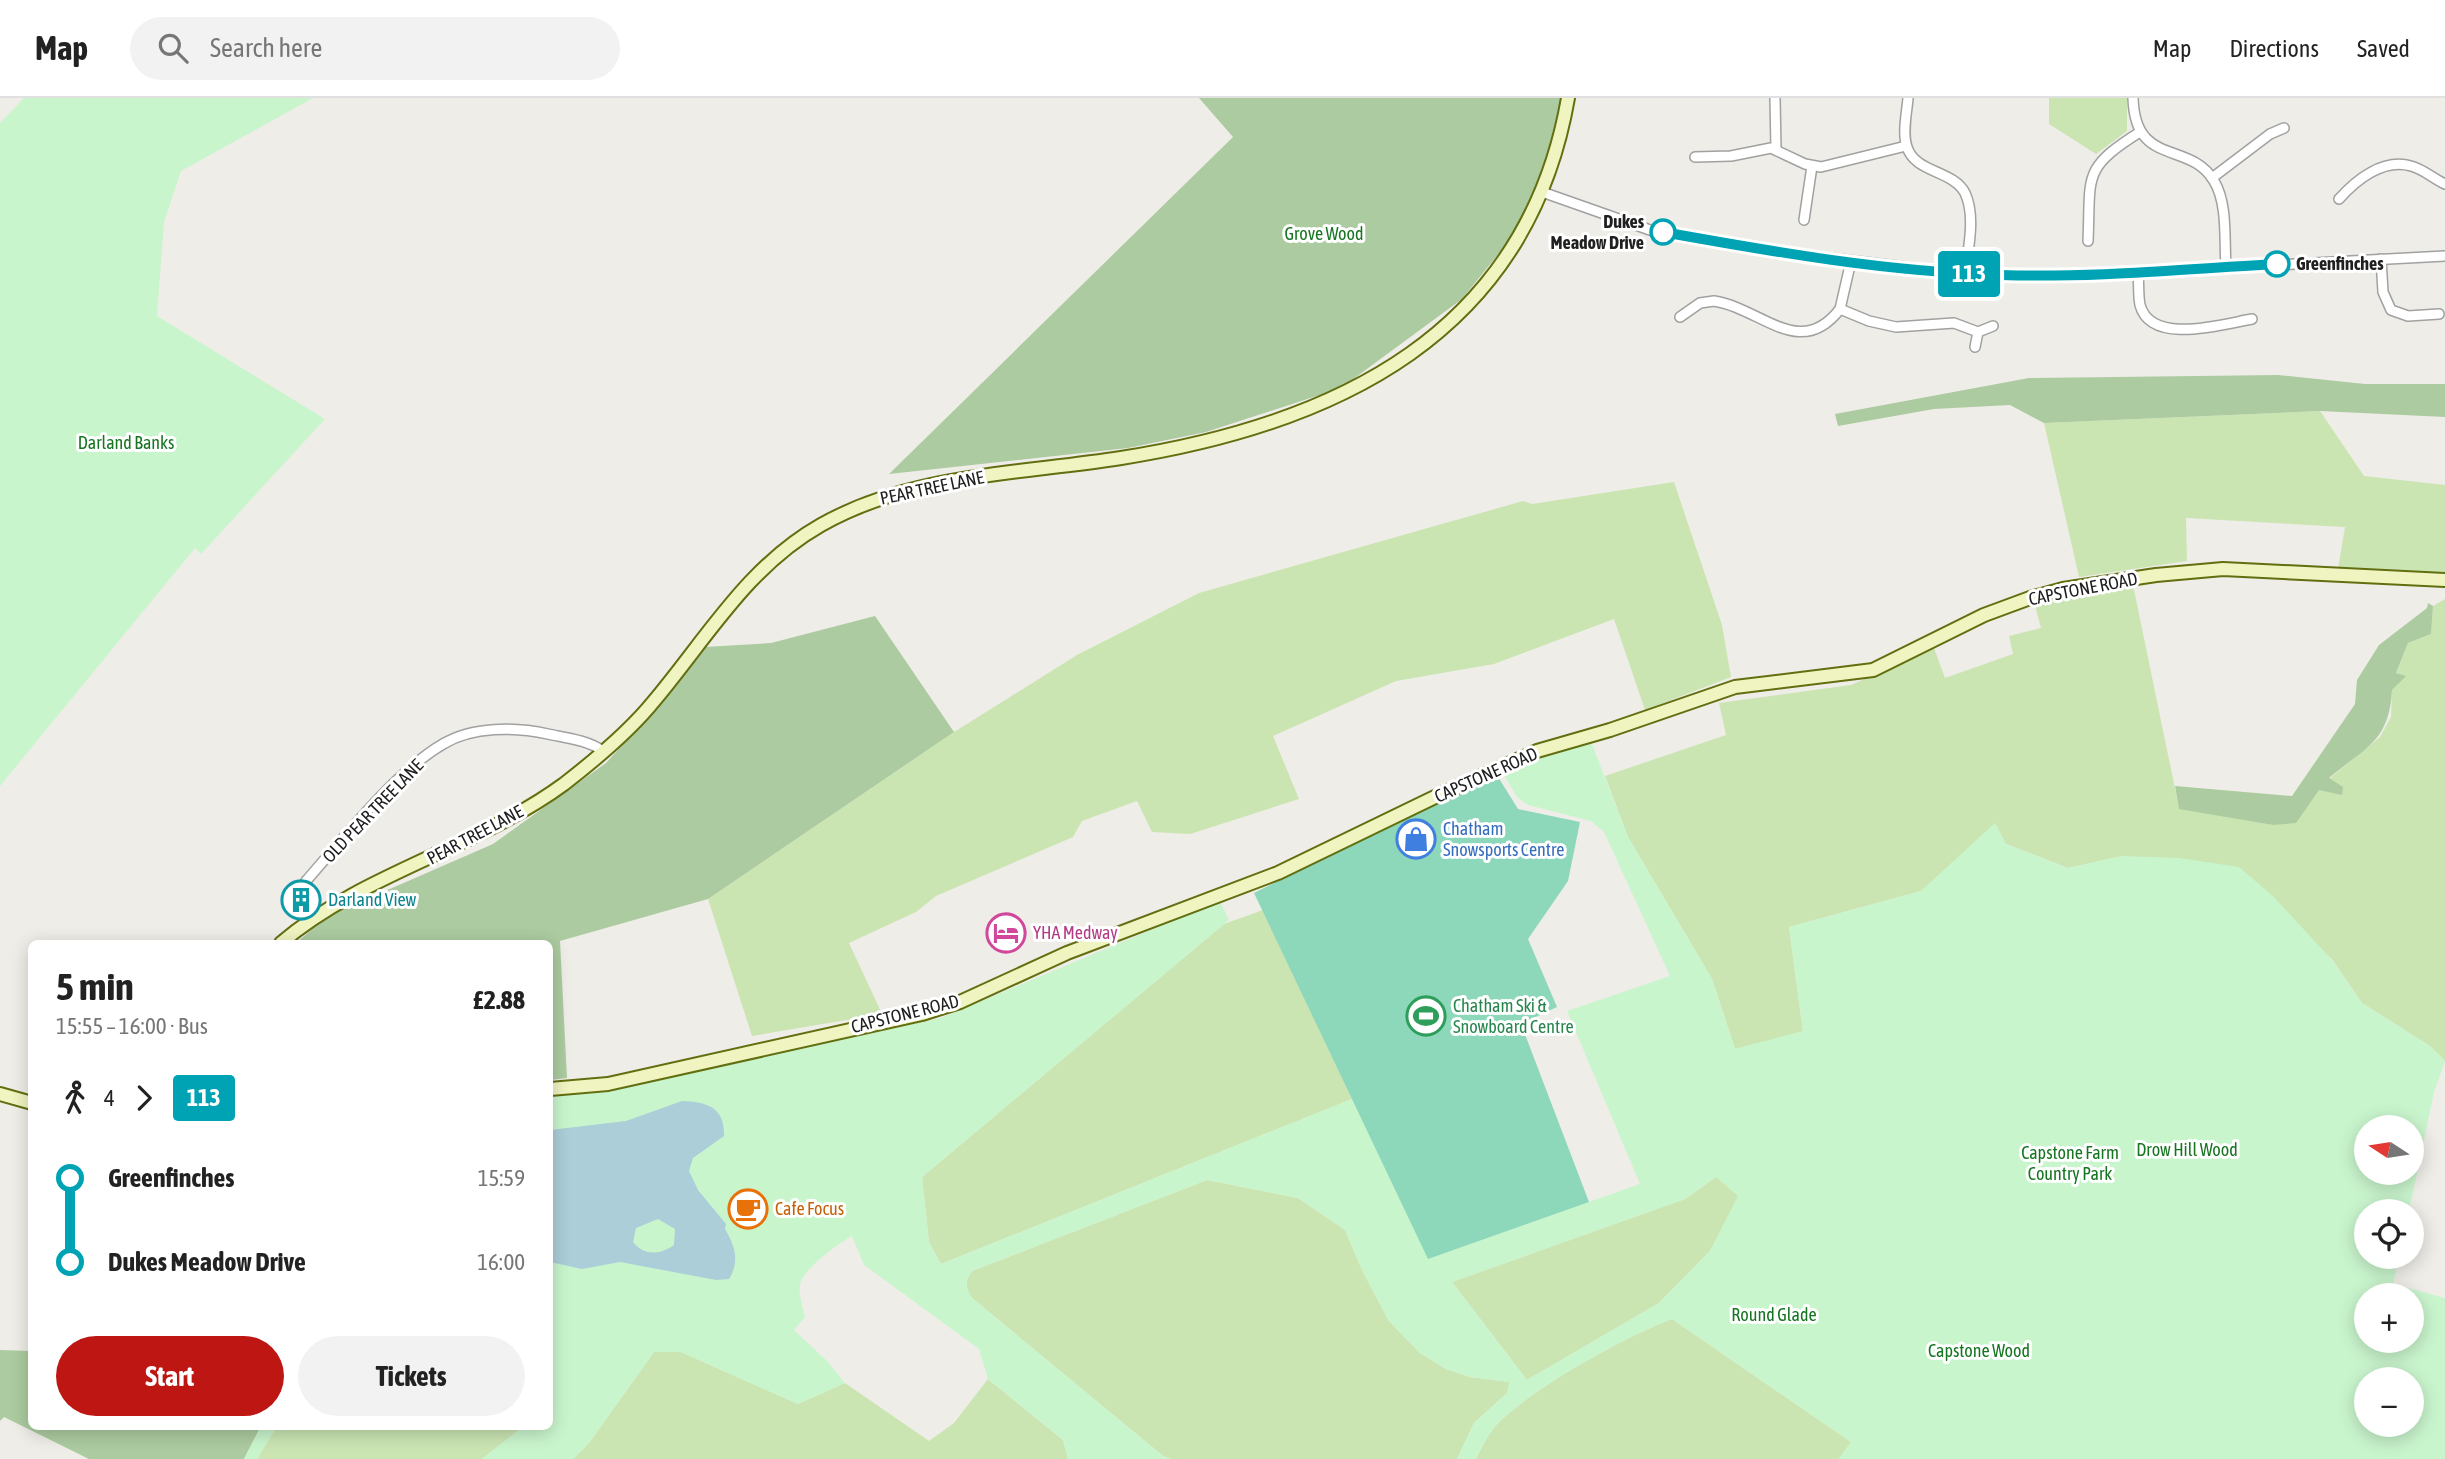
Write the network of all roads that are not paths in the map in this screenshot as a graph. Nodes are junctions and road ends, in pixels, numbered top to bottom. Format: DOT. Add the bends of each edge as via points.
graph roads {
  1 [pos="1569,98"];
  2 [pos="1775,98"];
  3 [pos="1908,98"];
  4 [pos="2133,98"];
  5 [pos="2284,128"];
  6 [pos="2140,132"];
  7 [pos="1906,146"];
  8 [pos="1776,149"];
  9 [pos="1695,157"];
  10 [pos="1812,166"];
  11 [pos="2213,177"];
  12 [pos="2445,184"];
  13 [pos="1542,192"];
  14 [pos="2339,199"];
  15 [pos="1804,220"];
  16 [pos="2088,241"];
  17 [pos="2445,256"];
  18 [pos="2381,258"];
  19 [pos="1851,261"];
  20 [pos="2226,266"];
  21 [pos="2138,272"];
  22 [pos="1965,274"];
  23 [pos="1840,309"];
  24 [pos="2439,314"];
  25 [pos="1680,317"];
  26 [pos="2252,319"];
  27 [pos="1993,326"];
  28 [pos="1978,332"];
  29 [pos="1975,347"];
  30 [pos="2445,580"];
  31 [pos="603,751"];
  32 [pos="306,881"];
  33 [pos="285,940"];
  34 [pos="553,1089"];
  35 [pos="0,1094"];
  36 [pos="28,1102"];
  1 -- 13 [label="street, PEAR TREE LANE"];
  2 -- 8 [label="street"];
  3 -- 7 [label="street"];
  4 -- 6 [label="street"];
  5 -- 11 [label="street"];
  6 -- 11 [label="street" via="2152,144"];
  6 -- 16 [label="street" via="2094,168"];
  7 -- 10 [label="street" via="1840,164"];
  7 -- 22 [label="street" via="1920,163 1965,193 1970,221"];
  8 -- 9 [label="street"];
  8 -- 10 [label="street"];
  10 -- 15 [label="street"];
  11 -- 20 [label="street" via="2220,194"];
  12 -- 14 [label="street" via="2415,167 2392,165 2368,174"];
  13 -- 19 [label="street" via="1650,230"];
  13 -- 31 [label="street, PEAR TREE LANE" via="1504,260 1441,331 1333,401 1275,424 1124,458 912,489 820,526 752,578 652,704"];
  17 -- 18 [label="street"];
  18 -- 20 [label="street"];
  18 -- 24 [label="street" via="2383,292 2391,310 2408,316"];
  19 -- 22 [label="street"];
  19 -- 23 [label="street"];
  20 -- 21 [label="street"];
  21 -- 22 [label="street"];
  21 -- 26 [label="street" via="2140,306 2160,327 2186,329"];
  23 -- 25 [label="street" via="1823,326 1803,333 1714,301 1700,303"];
  23 -- 28 [label="street" via="1888,326 1954,323"];
  27 -- 28 [label="street"];
  28 -- 29 [label="street"];
  30 -- 34 [label="street, CAPSTONE ROAD" via="2223,569 2063,589 1984,615 1873,670 1735,687 1537,751 1278,873 1067,953 960,1002 608,1084"];
  31 -- 32 [label="street, OLD PEAR TREE LANE" via="592,743 517,727 464,735 444,744 392,788"];
  31 -- 33 [label="street, PEAR TREE LANE" via="512,818 325,911"];
  35 -- 36 [label="street"];
}
